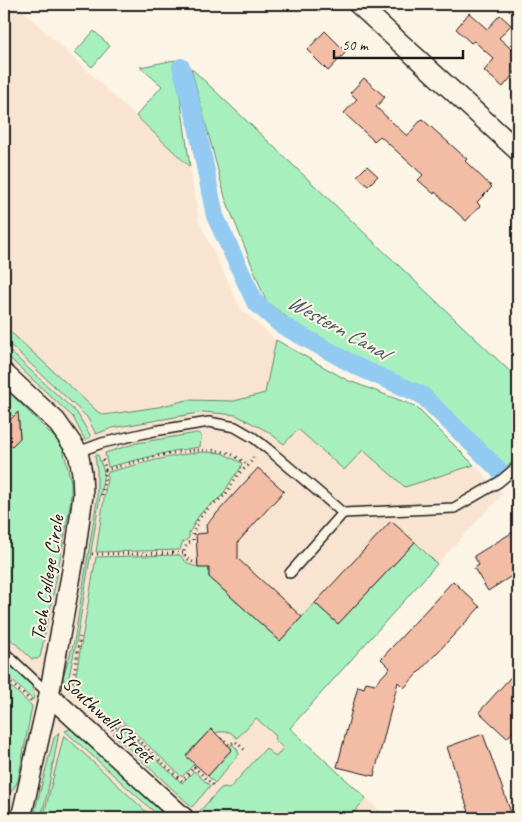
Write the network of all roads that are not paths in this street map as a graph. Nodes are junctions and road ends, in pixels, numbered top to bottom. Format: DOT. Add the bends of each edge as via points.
graph roads {
  1 [pos="358,4"];
  2 [pos="518,151"];
  3 [pos="4,373"];
  4 [pos="78,452"];
  5 [pos="518,466"];
  6 [pos="343,513"];
  7 [pos="290,573"];
  8 [pos="4,652"];
  9 [pos="50,695"];
  10 [pos="21,818"];
  11 [pos="184,818"];
  1 -- 2 [label="street"];
  3 -- 4 [label="street, Tech College Circle" via="56,421"];
  4 -- 6 [label="lane" via="154,431 209,422 235,427 254,438"];
  4 -- 9 [label="street, Tech College Circle" via="83,495"];
  5 -- 6 [label="lane" via="499,482 454,508"];
  6 -- 7 [label="lane"];
  8 -- 9 [label="lane, Southwell Street"];
  9 -- 10 [label="street, Tech College Circle"];
  9 -- 11 [label="street, Southwell Street"];
}
